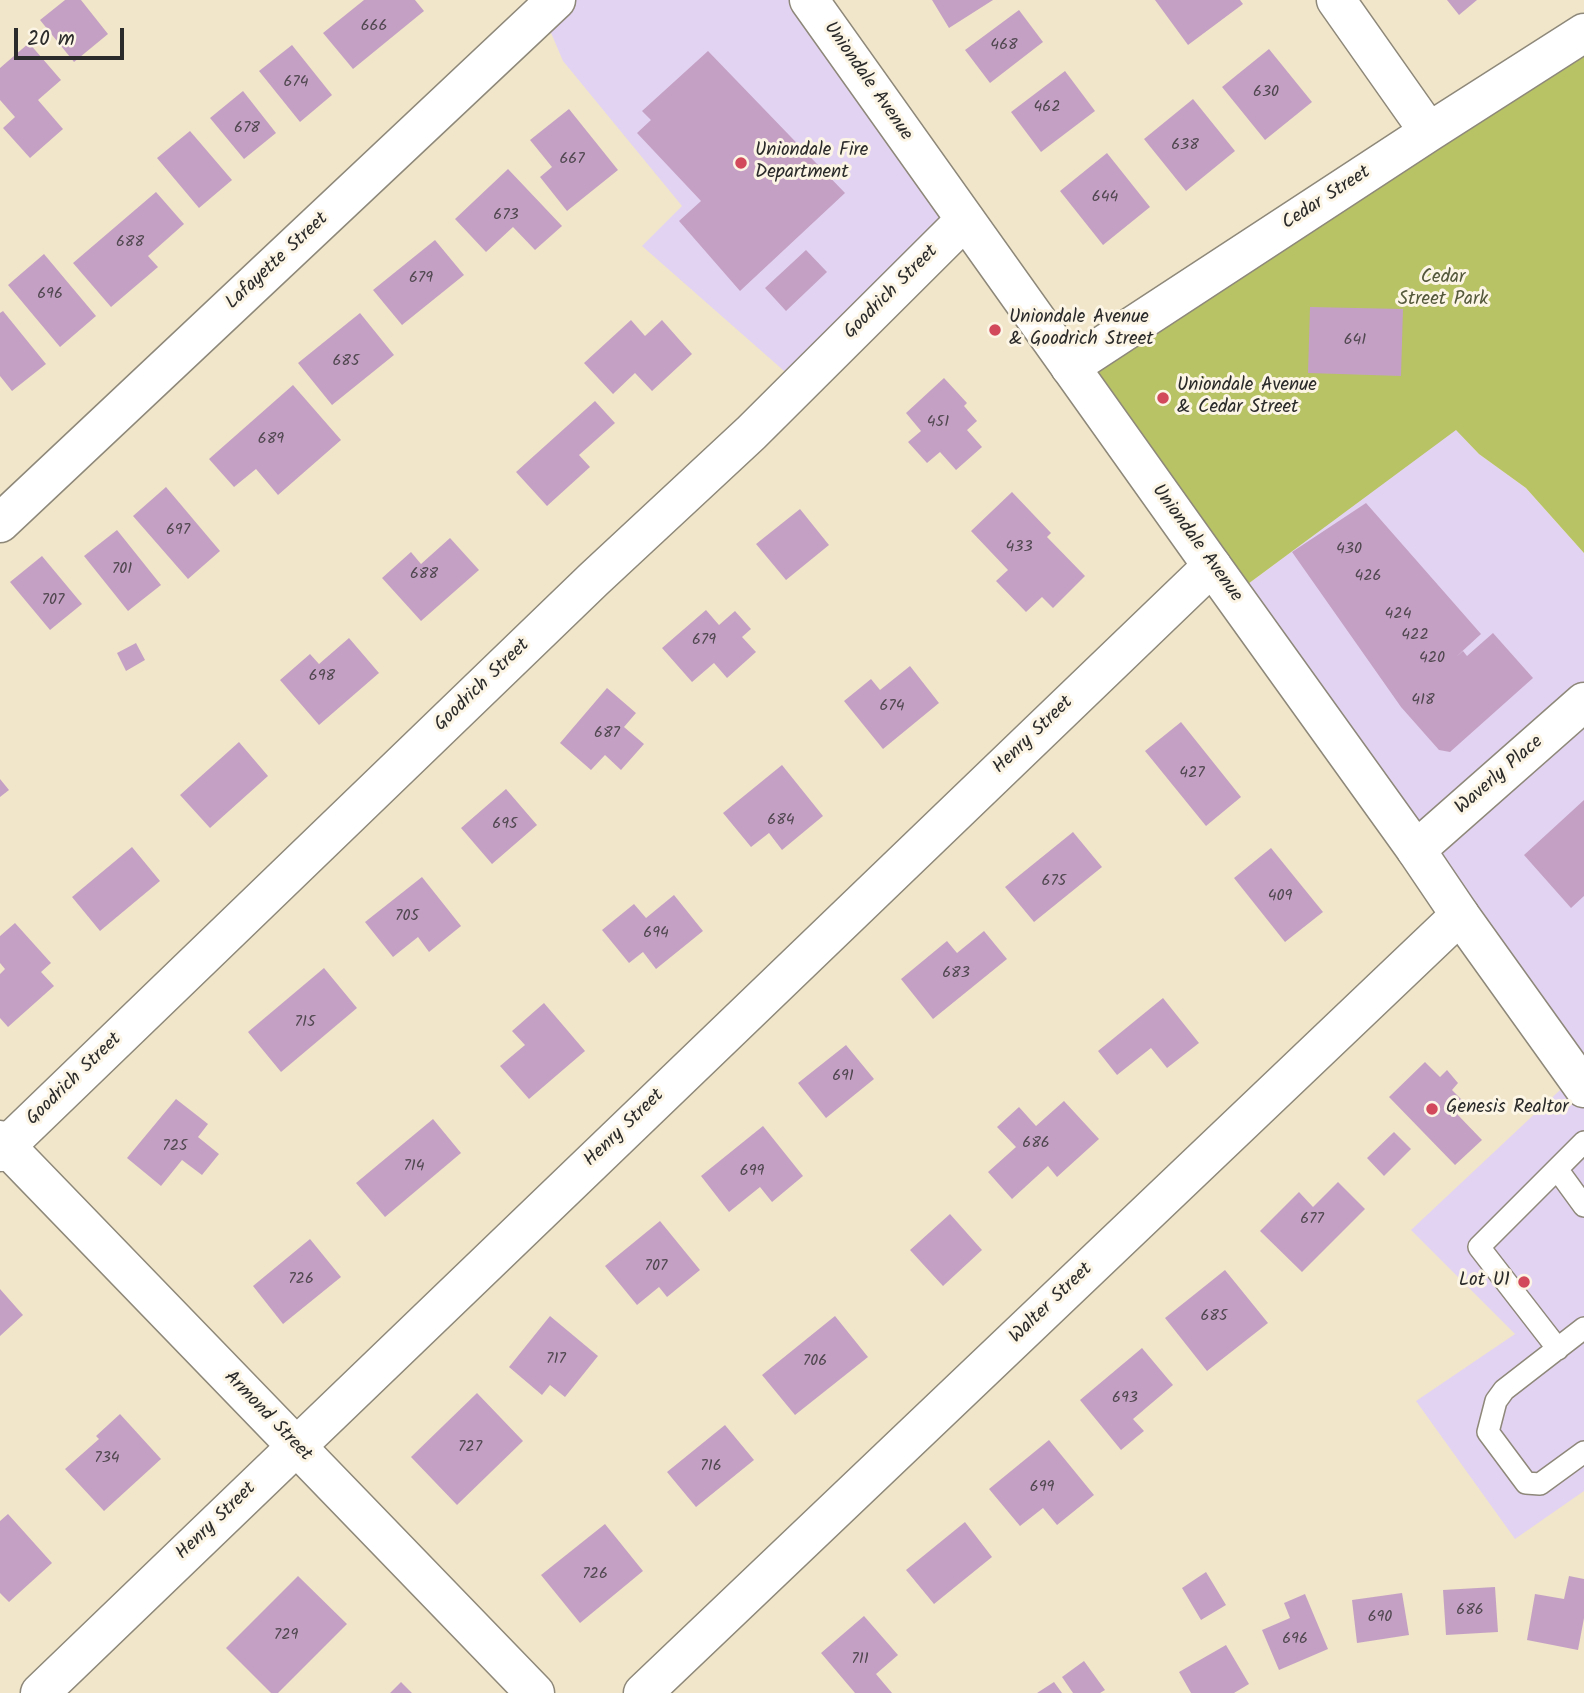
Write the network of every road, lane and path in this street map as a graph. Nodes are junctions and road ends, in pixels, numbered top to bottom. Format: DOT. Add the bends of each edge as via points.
graph roads {
  1 [pos="556,0"];
  2 [pos="809,0"];
  3 [pos="1336,0"];
  4 [pos="1584,33"];
  5 [pos="1429,132"];
  6 [pos="965,220"];
  7 [pos="1070,367"];
  8 [pos="0,523"];
  9 [pos="1212,566"];
  10 [pos="1584,702"];
  11 [pos="1416,850"];
  12 [pos="1460,915"];
  13 [pos="1584,1088"];
  14 [pos="1584,1142"];
  15 [pos="2,1146"];
  16 [pos="1557,1170"];
  17 [pos="1584,1206"];
  18 [pos="1584,1328"];
  19 [pos="1558,1349"];
  20 [pos="296,1446"];
  21 [pos="1584,1452"];
  22 [pos="40,1693"];
  23 [pos="535,1693"];
  24 [pos="643,1693"];
  1 -- 8 [label="street, Lafayette Street"];
  2 -- 6 [label="street, Uniondale Avenue"];
  3 -- 5 [label="street"];
  4 -- 5 [label="street, Cedar Street"];
  5 -- 7 [label="street, Cedar Street"];
  6 -- 7 [label="street, Uniondale Avenue"];
  6 -- 15 [label="street, Goodrich Street" via="751,433"];
  7 -- 9 [label="street, Uniondale Avenue"];
  9 -- 11 [label="street, Uniondale Avenue"];
  9 -- 20 [label="street, Henry Street"];
  10 -- 11 [label="street, Waverly Place"];
  11 -- 12 [label="street, Uniondale Avenue"];
  12 -- 13 [label="street, Uniondale Avenue"];
  12 -- 24 [label="street, Walter Street"];
  14 -- 16 [label="lane"];
  15 -- 20 [label="street, Armond Street"];
  16 -- 17 [label="lane"];
  16 -- 19 [label="lane" via="1479,1247"];
  18 -- 19 [label="lane"];
  19 -- 21 [label="lane" via="1504,1390 1496,1401 1488,1432 1526,1483 1539,1484"];
  20 -- 22 [label="street, Henry Street"];
  20 -- 23 [label="street, Armond Street"];
}
